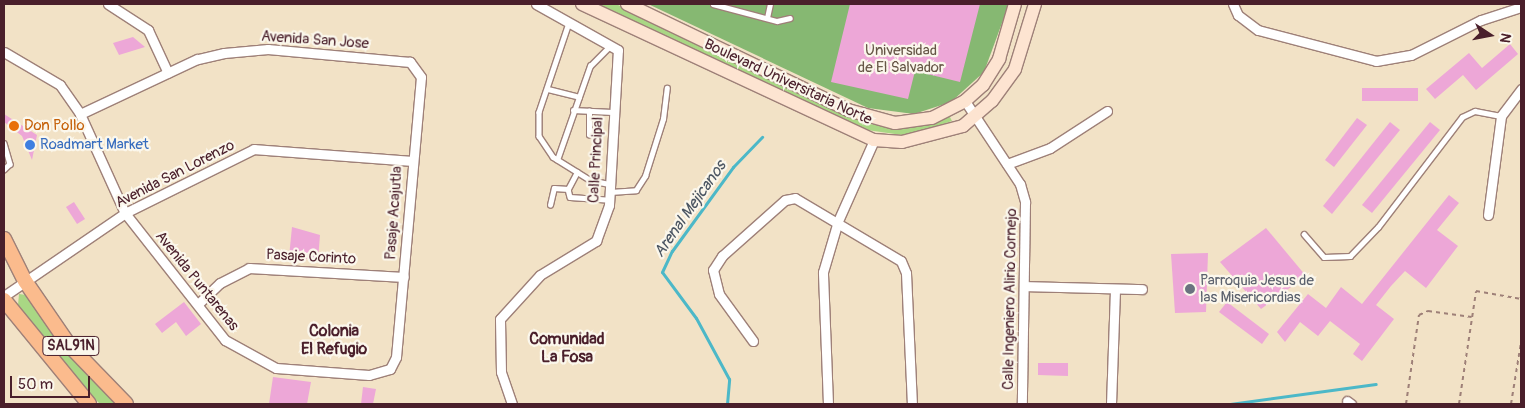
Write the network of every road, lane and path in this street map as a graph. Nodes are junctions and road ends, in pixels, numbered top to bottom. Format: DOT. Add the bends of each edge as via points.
graph roads {
  1 [pos="108,4"];
  2 [pos="536,4"];
  3 [pos="582,4"];
  4 [pos="627,4"];
  5 [pos="714,4"];
  6 [pos="770,4"];
  7 [pos="1015,4"];
  8 [pos="1035,4"];
  9 [pos="1233,4"];
  10 [pos="1521,7"];
  11 [pos="767,18"];
  12 [pos="790,18"];
  13 [pos="568,23"];
  14 [pos="610,46"];
  15 [pos="4,52"];
  16 [pos="410,62"];
  17 [pos="168,73"];
  18 [pos="667,88"];
  19 [pos="548,89"];
  20 [pos="1521,89"];
  21 [pos="579,97"];
  22 [pos="965,101"];
  23 [pos="573,110"];
  24 [pos="1107,110"];
  25 [pos="589,111"];
  26 [pos="612,112"];
  27 [pos="80,114"];
  28 [pos="1501,116"];
  29 [pos="977,117"];
  30 [pos="589,135"];
  31 [pos="874,140"];
  32 [pos="4,143"];
  33 [pos="557,160"];
  34 [pos="412,161"];
  35 [pos="1007,164"];
  36 [pos="4,170"];
  37 [pos="577,172"];
  38 [pos="568,189"];
  39 [pos="609,192"];
  40 [pos="550,205"];
  41 [pos="125,213"];
  42 [pos="1488,215"];
  43 [pos="838,221"];
  44 [pos="1304,234"];
  45 [pos="4,240"];
  46 [pos="404,277"];
  47 [pos="25,281"];
  48 [pos="1026,286"];
  49 [pos="1115,289"];
  50 [pos="1142,289"];
  51 [pos="4,296"];
  52 [pos="1521,299"];
  53 [pos="4,300"];
  54 [pos="198,304"];
  55 [pos="1472,317"];
  56 [pos="753,341"];
  57 [pos="1521,342"];
  58 [pos="390,369"];
  59 [pos="89,404"];
  60 [pos="126,404"];
  61 [pos="512,404"];
  62 [pos="828,404"];
  63 [pos="912,404"];
  64 [pos="1022,404"];
  65 [pos="1111,404"];
  66 [pos="1406,404"];
  67 [pos="1459,404"];
  68 [pos="1511,404"];
  1 -- 17 [label="street" via="148,30"];
  2 -- 13 [label="street"];
  3 -- 31 [label="main road, Boulevard Universitaria Norte"];
  4 -- 22 [label="main road, Boulevard Universitaria Norte" via="873,120 921,121"];
  5 -- 11 [label="lane"];
  6 -- 11 [label="lane"];
  7 -- 22 [label="main road, Boulevard Universitaria Norte" via="993,71"];
  8 -- 29 [label="main road, Boulevard Universitaria Norte" via="1015,69"];
  9 -- 10 [label="street" via="1238,16 1258,30 1376,61 1411,55 1481,20"];
  11 -- 12 [label="lane"];
  13 -- 14 [label="street"];
  13 -- 19 [label="lane"];
  14 -- 21 [label="lane" via="594,60"];
  14 -- 26 [label="street, Calle Principal" via="618,50"];
  15 -- 27 [label="street, Avenida Puntarenas" via="60,85"];
  16 -- 17 [label="street, Avenida San Jose" via="268,49 206,57"];
  16 -- 34 [label="street, Pasaje Acajutla" via="421,77"];
  17 -- 27 [label="street, Avenida San Jose"];
  18 -- 39 [label="lane" via="663,119 644,176 636,190"];
  19 -- 21 [label="lane"];
  19 -- 33 [label="lane" via="539,112 539,136"];
  20 -- 28 [label="street"];
  21 -- 23 [label="lane"];
  22 -- 29 [label="street, Calle Ingeniero Alirio Cornejo"];
  23 -- 25 [label="lane"];
  23 -- 33 [label="lane"];
  24 -- 35 [label="street" via="1050,148"];
  25 -- 26 [label="lane"];
  25 -- 30 [label="lane"];
  26 -- 39 [label="street, Calle Principal"];
  27 -- 41 [label="street, Avenida Puntarenas"];
  28 -- 42 [label="street"];
  28 -- 44 [label="lane" via="1475,111 1462,117 1378,228 1350,256 1324,257"];
  29 -- 31 [label="main road, Boulevard Universitaria Norte" via="925,139"];
  29 -- 35 [label="street, Calle Ingeniero Alirio Cornejo"];
  31 -- 43 [label="street"];
  32 -- 36 [label="lane" via="10,164"];
  33 -- 37 [label="lane"];
  34 -- 41 [label="street, Avenida San Lorenzo" via="254,149"];
  34 -- 46 [label="street, Pasaje Acajutla"];
  35 -- 48 [label="street, Calle Ingeniero Alirio Cornejo" via="1025,202"];
  37 -- 38 [label="lane"];
  37 -- 39 [label="lane"];
  38 -- 39 [label="lane" via="570,197"];
  38 -- 40 [label="lane" via="554,188"];
  39 -- 61 [label="street, Calle Principal" via="596,241 540,275 500,319 501,372"];
  41 -- 47 [label="street, Avenida San Lorenzo"];
  41 -- 54 [label="street, Avenida Puntarenas"];
  43 -- 56 [label="street" via="791,197 715,263 719,294"];
  43 -- 62 [label="street" via="823,272"];
  43 -- 63 [label="street" via="891,251 906,273"];
  45 -- 47 [label="main road, SAL91N"];
  46 -- 54 [label="street, Pasaje Corinto" via="249,268 220,283"];
  46 -- 58 [label="street, Pasaje Acajutla" via="396,357"];
  47 -- 51 [label="street, Avenida San Lorenzo"];
  47 -- 60 [label="main road, SAL91N" via="70,345"];
  48 -- 49 [label="street"];
  48 -- 64 [label="street, Calle Ingeniero Alirio Cornejo"];
  49 -- 50 [label="street"];
  49 -- 65 [label="street"];
  52 -- 55 [label="path" via="1476,291"];
  53 -- 59 [label="main road, SAL91N"];
  54 -- 58 [label="street, Avenida Puntarenas" via="225,340 276,368 369,375"];
  55 -- 66 [label="path" via="1428,311 1419,315"];
  55 -- 67 [label="path"];
  57 -- 68 [label="path"];
}
